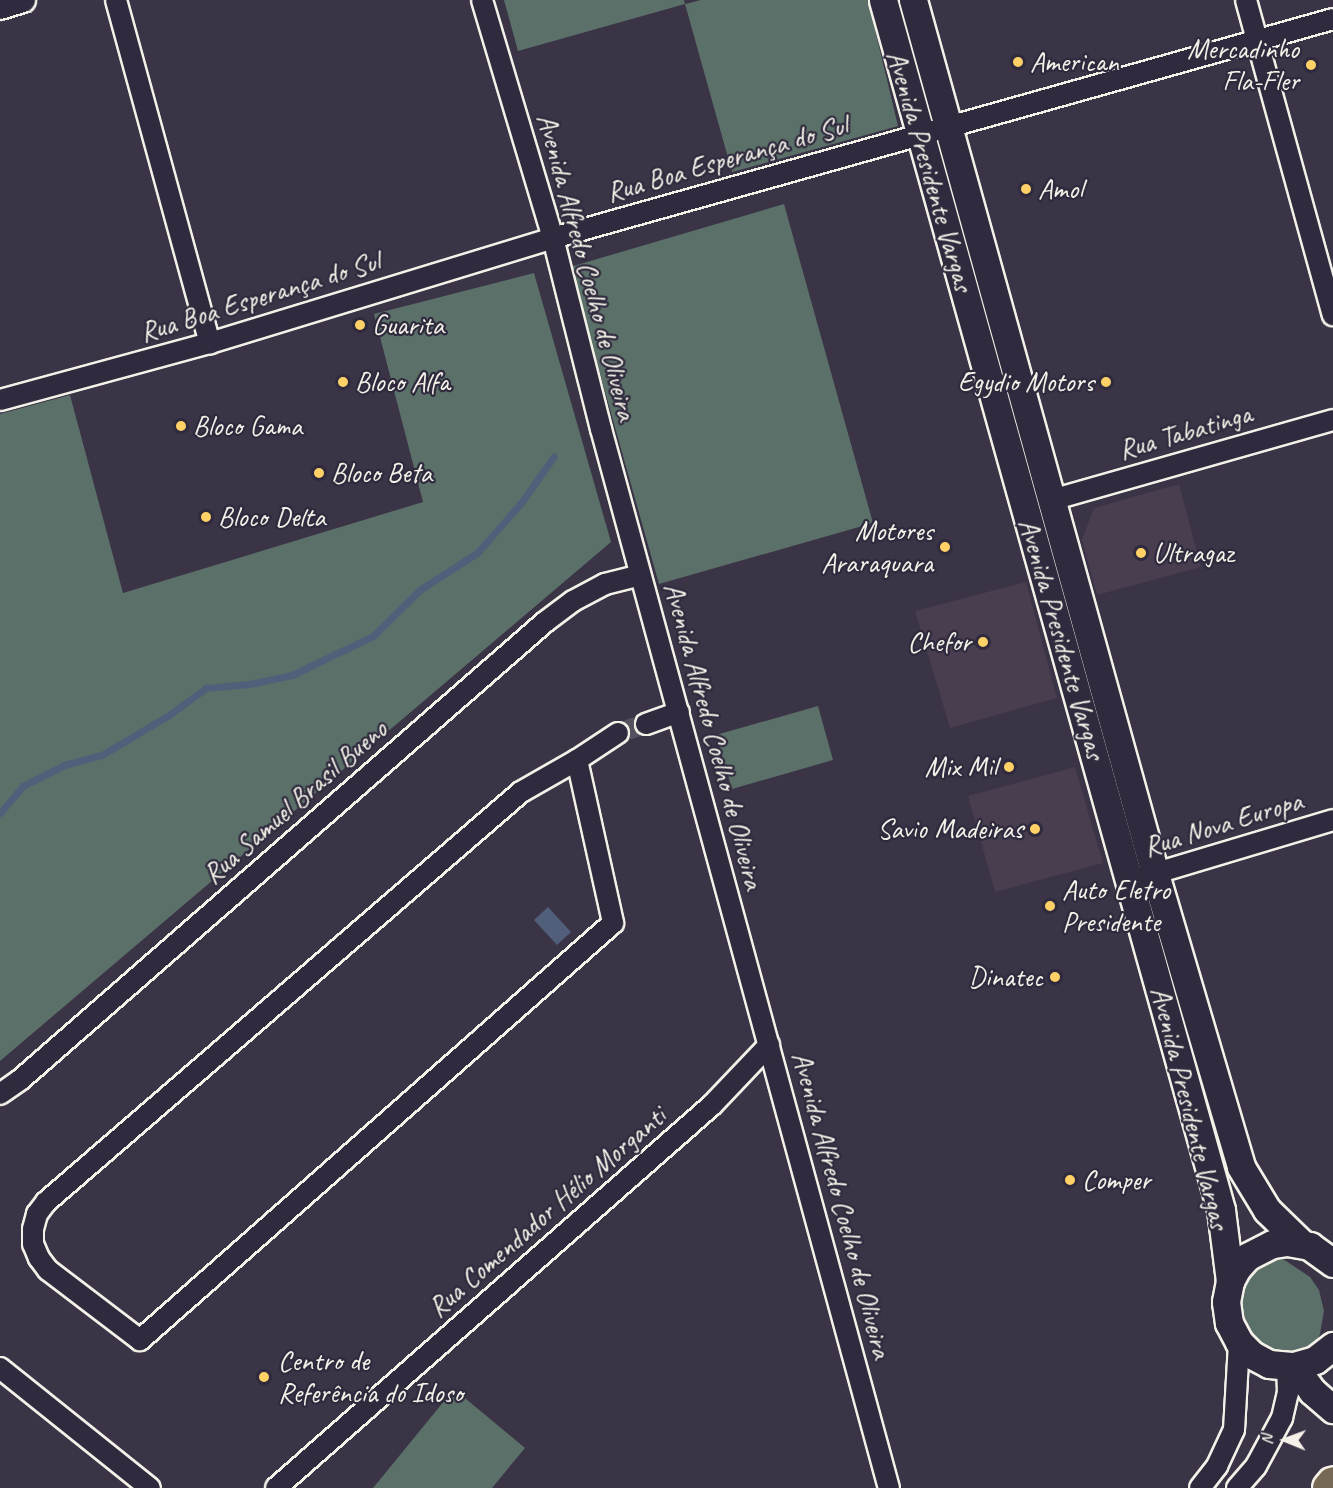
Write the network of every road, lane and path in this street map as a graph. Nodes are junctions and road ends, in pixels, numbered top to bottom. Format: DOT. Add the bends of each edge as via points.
graph roads {
  1 [pos="23,0"];
  2 [pos="116,0"];
  3 [pos="482,0"];
  4 [pos="883,0"];
  5 [pos="913,0"];
  6 [pos="1246,0"];
  7 [pos="0,7"];
  8 [pos="1333,19"];
  9 [pos="1256,40"];
  10 [pos="948,126"];
  11 [pos="919,135"];
  12 [pos="553,238"];
  13 [pos="1333,315"];
  14 [pos="210,343"];
  15 [pos="0,400"];
  16 [pos="1333,420"];
  17 [pos="1052,500"];
  18 [pos="640,575"];
  19 [pos="679,712"];
  20 [pos="646,724"];
  21 [pos="618,734"];
  22 [pos="577,760"];
  23 [pos="1333,820"];
  24 [pos="1142,878"];
  25 [pos="769,1045"];
  26 [pos="0,1094"];
  27 [pos="1301,1243"];
  28 [pos="1330,1258"];
  29 [pos="1230,1281"];
  30 [pos="1239,1342"];
  31 [pos="1333,1347"];
  32 [pos="1291,1366"];
  33 [pos="0,1368"];
  34 [pos="1333,1409"];
  35 [pos="1333,1483"];
  36 [pos="150,1488"];
  37 [pos="276,1488"];
  38 [pos="889,1488"];
  39 [pos="1200,1488"];
  40 [pos="1237,1488"];
  41 [pos="1329,1488"];
  1 -- 7 [label="street"];
  2 -- 14 [label="street"];
  3 -- 12 [label="street, Avenida Alfredo Coelho de Oliveira"];
  4 -- 11 [label="main road, Avenida Presidente Vargas"];
  5 -- 10 [label="main road, Avenida Presidente Vargas"];
  6 -- 9 [label="street"];
  8 -- 9 [label="street, Rua Boa Esperança do Sul"];
  9 -- 10 [label="street, Rua Boa Esperança do Sul"];
  9 -- 13 [label="street"];
  10 -- 11 [label="street, Rua Boa Esperança do Sul"];
  10 -- 17 [label="main road, Avenida Presidente Vargas"];
  11 -- 12 [label="street, Rua Boa Esperança do Sul"];
  11 -- 24 [label="main road, Avenida Presidente Vargas"];
  12 -- 14 [label="street, Rua Boa Esperança do Sul"];
  12 -- 18 [label="street, Avenida Alfredo Coelho de Oliveira"];
  14 -- 15 [label="street, Rua Boa Esperança do Sul"];
  16 -- 17 [label="street, Rua Tabatinga"];
  17 -- 24 [label="main road, Avenida Presidente Vargas"];
  18 -- 19 [label="street, Avenida Alfredo Coelho de Oliveira"];
  18 -- 26 [label="street, Rua Samuel Brasil Bueno" via="605,584 573,600 545,622"];
  19 -- 20 [label="street"];
  19 -- 25 [label="street, Avenida Alfredo Coelho de Oliveira"];
  21 -- 22 [label="street"];
  22 -- 22 [label="street" via="521,792 46,1202 37,1214 33,1244 48,1270 140,1340 613,923"];
  23 -- 24 [label="street, Rua Nova Europa"];
  24 -- 27 [label="main road, Avenida Presidente Vargas" via="1241,1167 1267,1210"];
  24 -- 29 [label="main road, Avenida Presidente Vargas" via="1221,1210"];
  25 -- 37 [label="street, Rua Comendador Hélio Morganti" via="712,1105"];
  25 -- 38 [label="street, Avenida Alfredo Coelho de Oliveira"];
  27 -- 28 [label="main road"];
  27 -- 29 [label="main road" via="1259,1249 1247,1257"];
  29 -- 30 [label="main road, Avenida Presidente Vargas" via="1227,1312"];
  30 -- 32 [label="main road" via="1269,1364"];
  30 -- 39 [label="street" via="1234,1430"];
  31 -- 32 [label="main road" via="1315,1360"];
  32 -- 34 [label="main road"];
  32 -- 40 [label="street" via="1282,1418 1256,1466"];
  33 -- 36 [label="street"];
  35 -- 41 [label="highway"];
}
